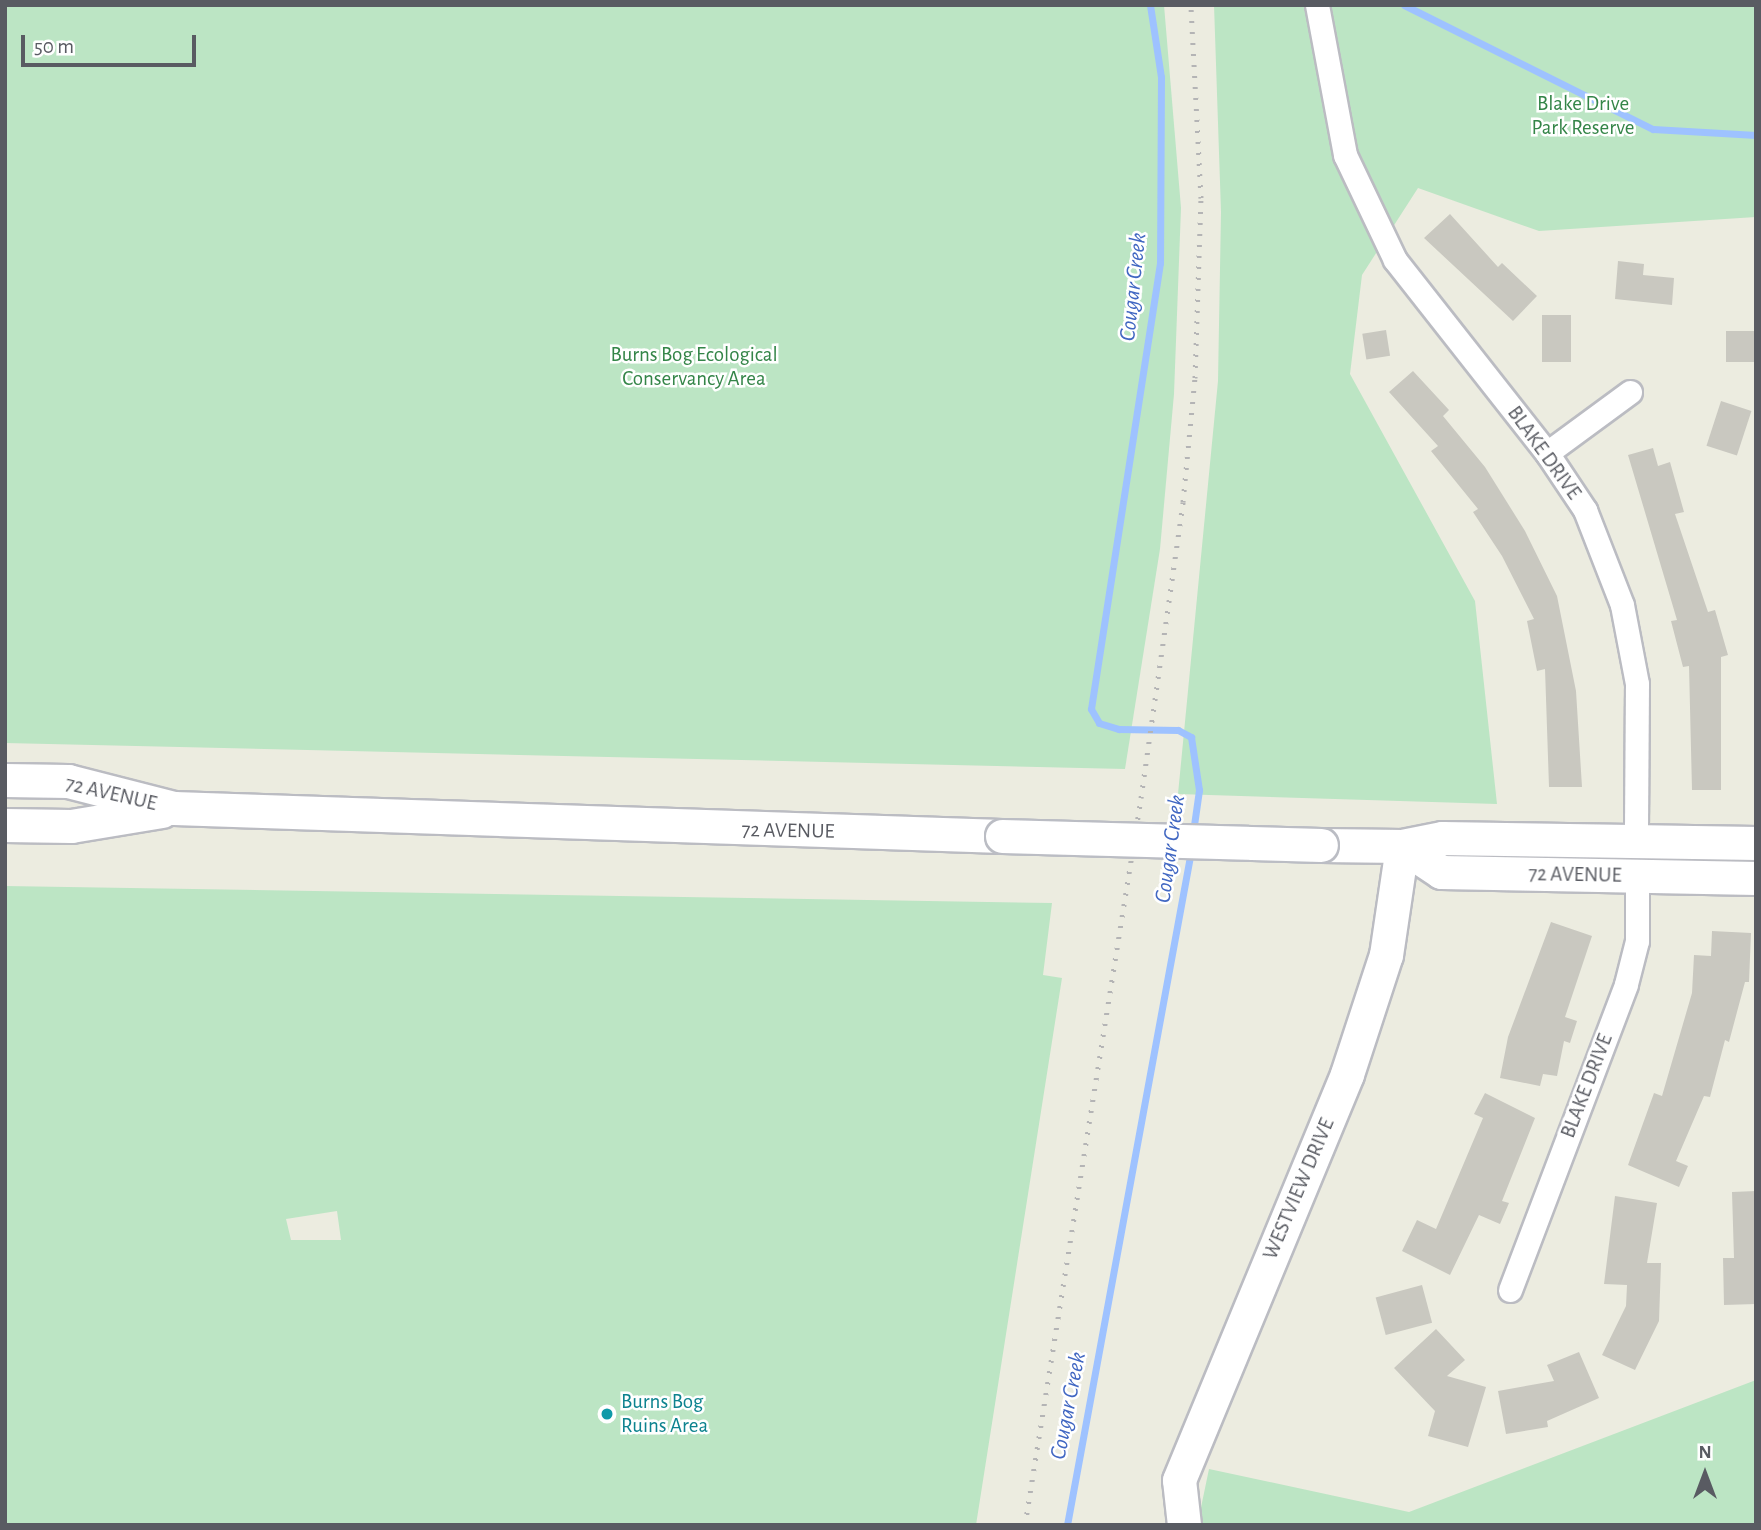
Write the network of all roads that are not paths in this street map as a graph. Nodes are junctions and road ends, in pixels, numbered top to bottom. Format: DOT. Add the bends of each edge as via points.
graph roads {
  1 [pos="1317,5"];
  2 [pos="1630,393"];
  3 [pos="1547,453"];
  4 [pos="5,780"];
  5 [pos="174,808"];
  6 [pos="5,825"];
  7 [pos="1636,841"];
  8 [pos="1756,843"];
  9 [pos="1402,846"];
  10 [pos="1637,876"];
  11 [pos="1756,878"];
  12 [pos="1510,1290"];
  13 [pos="1184,1525"];
  1 -- 3 [label="street, BLAKE DRIVE" via="1345,155 1395,260"];
  2 -- 3 [label="street"];
  3 -- 7 [label="street, BLAKE DRIVE" via="1584,510 1622,604 1631,644 1639,764"];
  4 -- 5 [label="main road, 72 AVENUE" via="68,781"];
  5 -- 6 [label="main road, 72 AVENUE" via="71,826"];
  5 -- 9 [label="main road, 72 AVENUE, bridge"];
  7 -- 8 [label="main road, 72 AVENUE"];
  7 -- 9 [label="main road, 72 AVENUE" via="1442,838"];
  9 -- 10 [label="main road, 72 AVENUE" via="1441,872"];
  9 -- 13 [label="main road, WESTVIEW DRIVE" via="1386,955 1347,1074 1179,1480"];
  10 -- 11 [label="main road, 72 AVENUE"];
  10 -- 12 [label="street, BLAKE DRIVE" via="1637,941 1626,984"];
}
